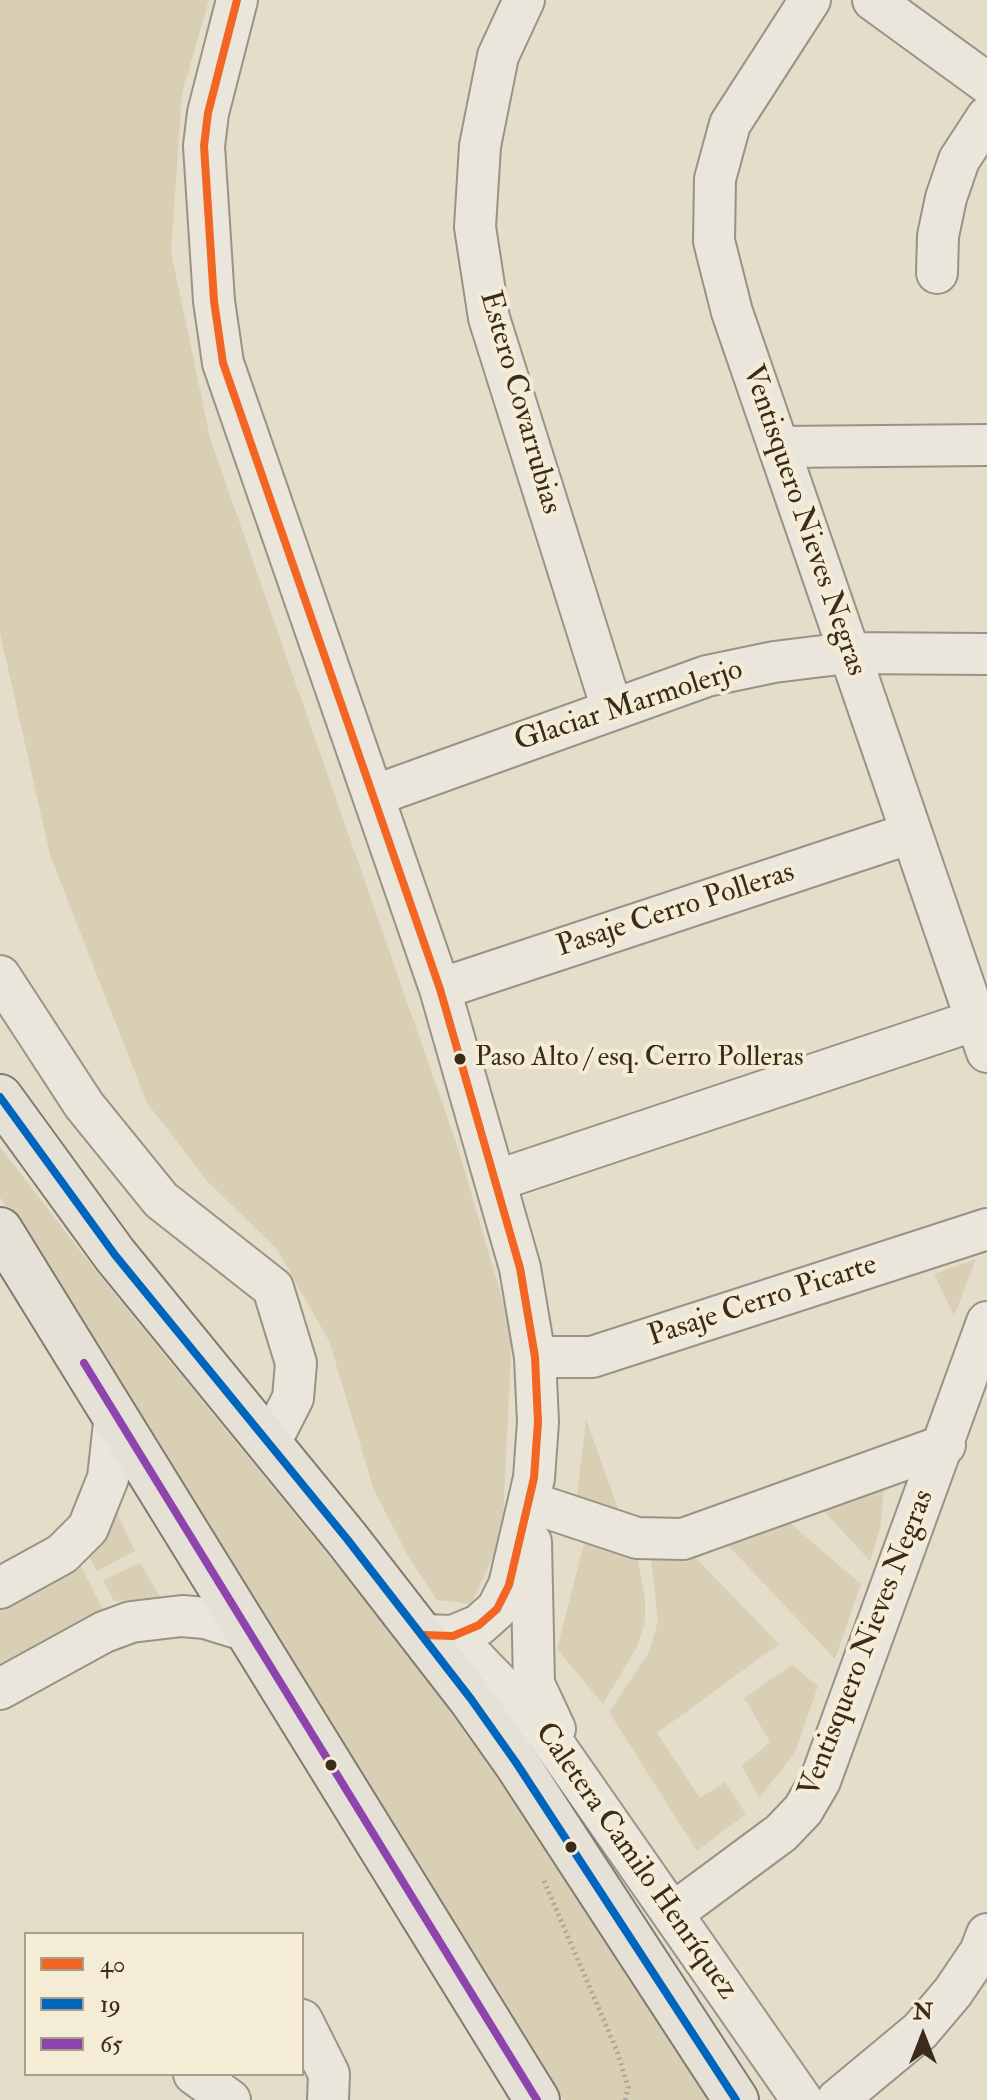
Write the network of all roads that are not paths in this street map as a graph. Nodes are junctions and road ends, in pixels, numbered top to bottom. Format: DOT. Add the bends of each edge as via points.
graph roads {
  1 [pos="237,0"];
  2 [pos="524,0"];
  3 [pos="810,0"];
  4 [pos="873,0"];
  5 [pos="987,83"];
  6 [pos="987,117"];
  7 [pos="937,273"];
  8 [pos="987,445"];
  9 [pos="779,447"];
  10 [pos="847,653"];
  11 [pos="987,654"];
  12 [pos="612,709"];
  13 [pos="373,796"];
  14 [pos="911,833"];
  15 [pos="0,976"];
  16 [pos="440,989"];
  17 [pos="982,1036"];
  18 [pos="0,1097"];
  19 [pos="495,1181"];
  20 [pos="987,1229"];
  21 [pos="0,1230"];
  22 [pos="987,1322"];
  23 [pos="535,1357"];
  24 [pos="115,1414"];
  25 [pos="269,1445"];
  26 [pos="945,1445"];
  27 [pos="529,1502"];
  28 [pos="0,1588"];
  29 [pos="250,1632"];
  30 [pos="438,1635"];
  31 [pos="0,1689"];
  32 [pos="572,1769"];
  33 [pos="673,1913"];
  34 [pos="987,1934"];
  35 [pos="304,2024"];
  36 [pos="197,2076"];
  37 [pos="230,2100"];
  38 [pos="328,2100"];
  39 [pos="537,2100"];
  40 [pos="736,2100"];
  41 [pos="802,2100"];
  42 [pos="837,2100"];
  1 -- 13 [label="street" via="204,146 223,363"];
  2 -- 12 [label="street, Estero Covarrubias" via="498,56 480,146 475,227 489,318"];
  3 -- 9 [label="street, Ventisquero Nieves Negras" via="730,124 715,179 714,241 732,312"];
  4 -- 5 [label="street"];
  6 -- 7 [label="street" via="959,160 946,198"];
  8 -- 9 [label="street"];
  9 -- 10 [label="street, Ventisquero Nieves Negras"];
  10 -- 11 [label="street, Glaciar Marmolerjo"];
  10 -- 12 [label="street, Glaciar Marmolerjo" via="707,676"];
  10 -- 14 [label="street, Ventisquero Nieves Negras"];
  12 -- 13 [label="street, Glaciar Marmolerjo"];
  13 -- 16 [label="street"];
  14 -- 16 [label="street, Pasaje Cerro Polleras"];
  14 -- 17 [label="street, Ventisquero Nieves Negras"];
  15 -- 25 [label="street" via="84,1105 161,1200 273,1288 296,1363 293,1398"];
  16 -- 19 [label="street"];
  17 -- 19 [label="street"];
  18 -- 25 [label="main road" via="115,1255"];
  19 -- 23 [label="street" via="528,1304"];
  20 -- 23 [label="street, Pasaje Cerro Picarte" via="592,1357"];
  21 -- 24 [label="main road"];
  22 -- 26 [label="street, Ventisquero Nieves Negras"];
  23 -- 27 [label="street" via="537,1454"];
  24 -- 28 [label="street" via="108,1478 88,1528 62,1554"];
  24 -- 29 [label="main road"];
  25 -- 30 [label="main road"];
  26 -- 27 [label="street" via="683,1539 637,1538"];
  26 -- 33 [label="street, Ventisquero Nieves Negras" via="820,1781 781,1833"];
  27 -- 30 [label="street" via="509,1585 497,1609 479,1625"];
  27 -- 32 [label="street" via="534,1684"];
  29 -- 31 [label="street" via="182,1616 131,1622"];
  29 -- 39 [label="main road"];
  30 -- 32 [label="street, Caletera Camilo Henríquez" via="545,1731"];
  30 -- 40 [label="main road"];
  32 -- 33 [label="street, Caletera Camilo Henríquez"];
  33 -- 41 [label="street, Caletera Camilo Henríquez"];
  34 -- 42 [label="street" via="953,1992 920,2031"];
  35 -- 38 [label="street" via="329,2074"];
  36 -- 37 [label="street"];
}
